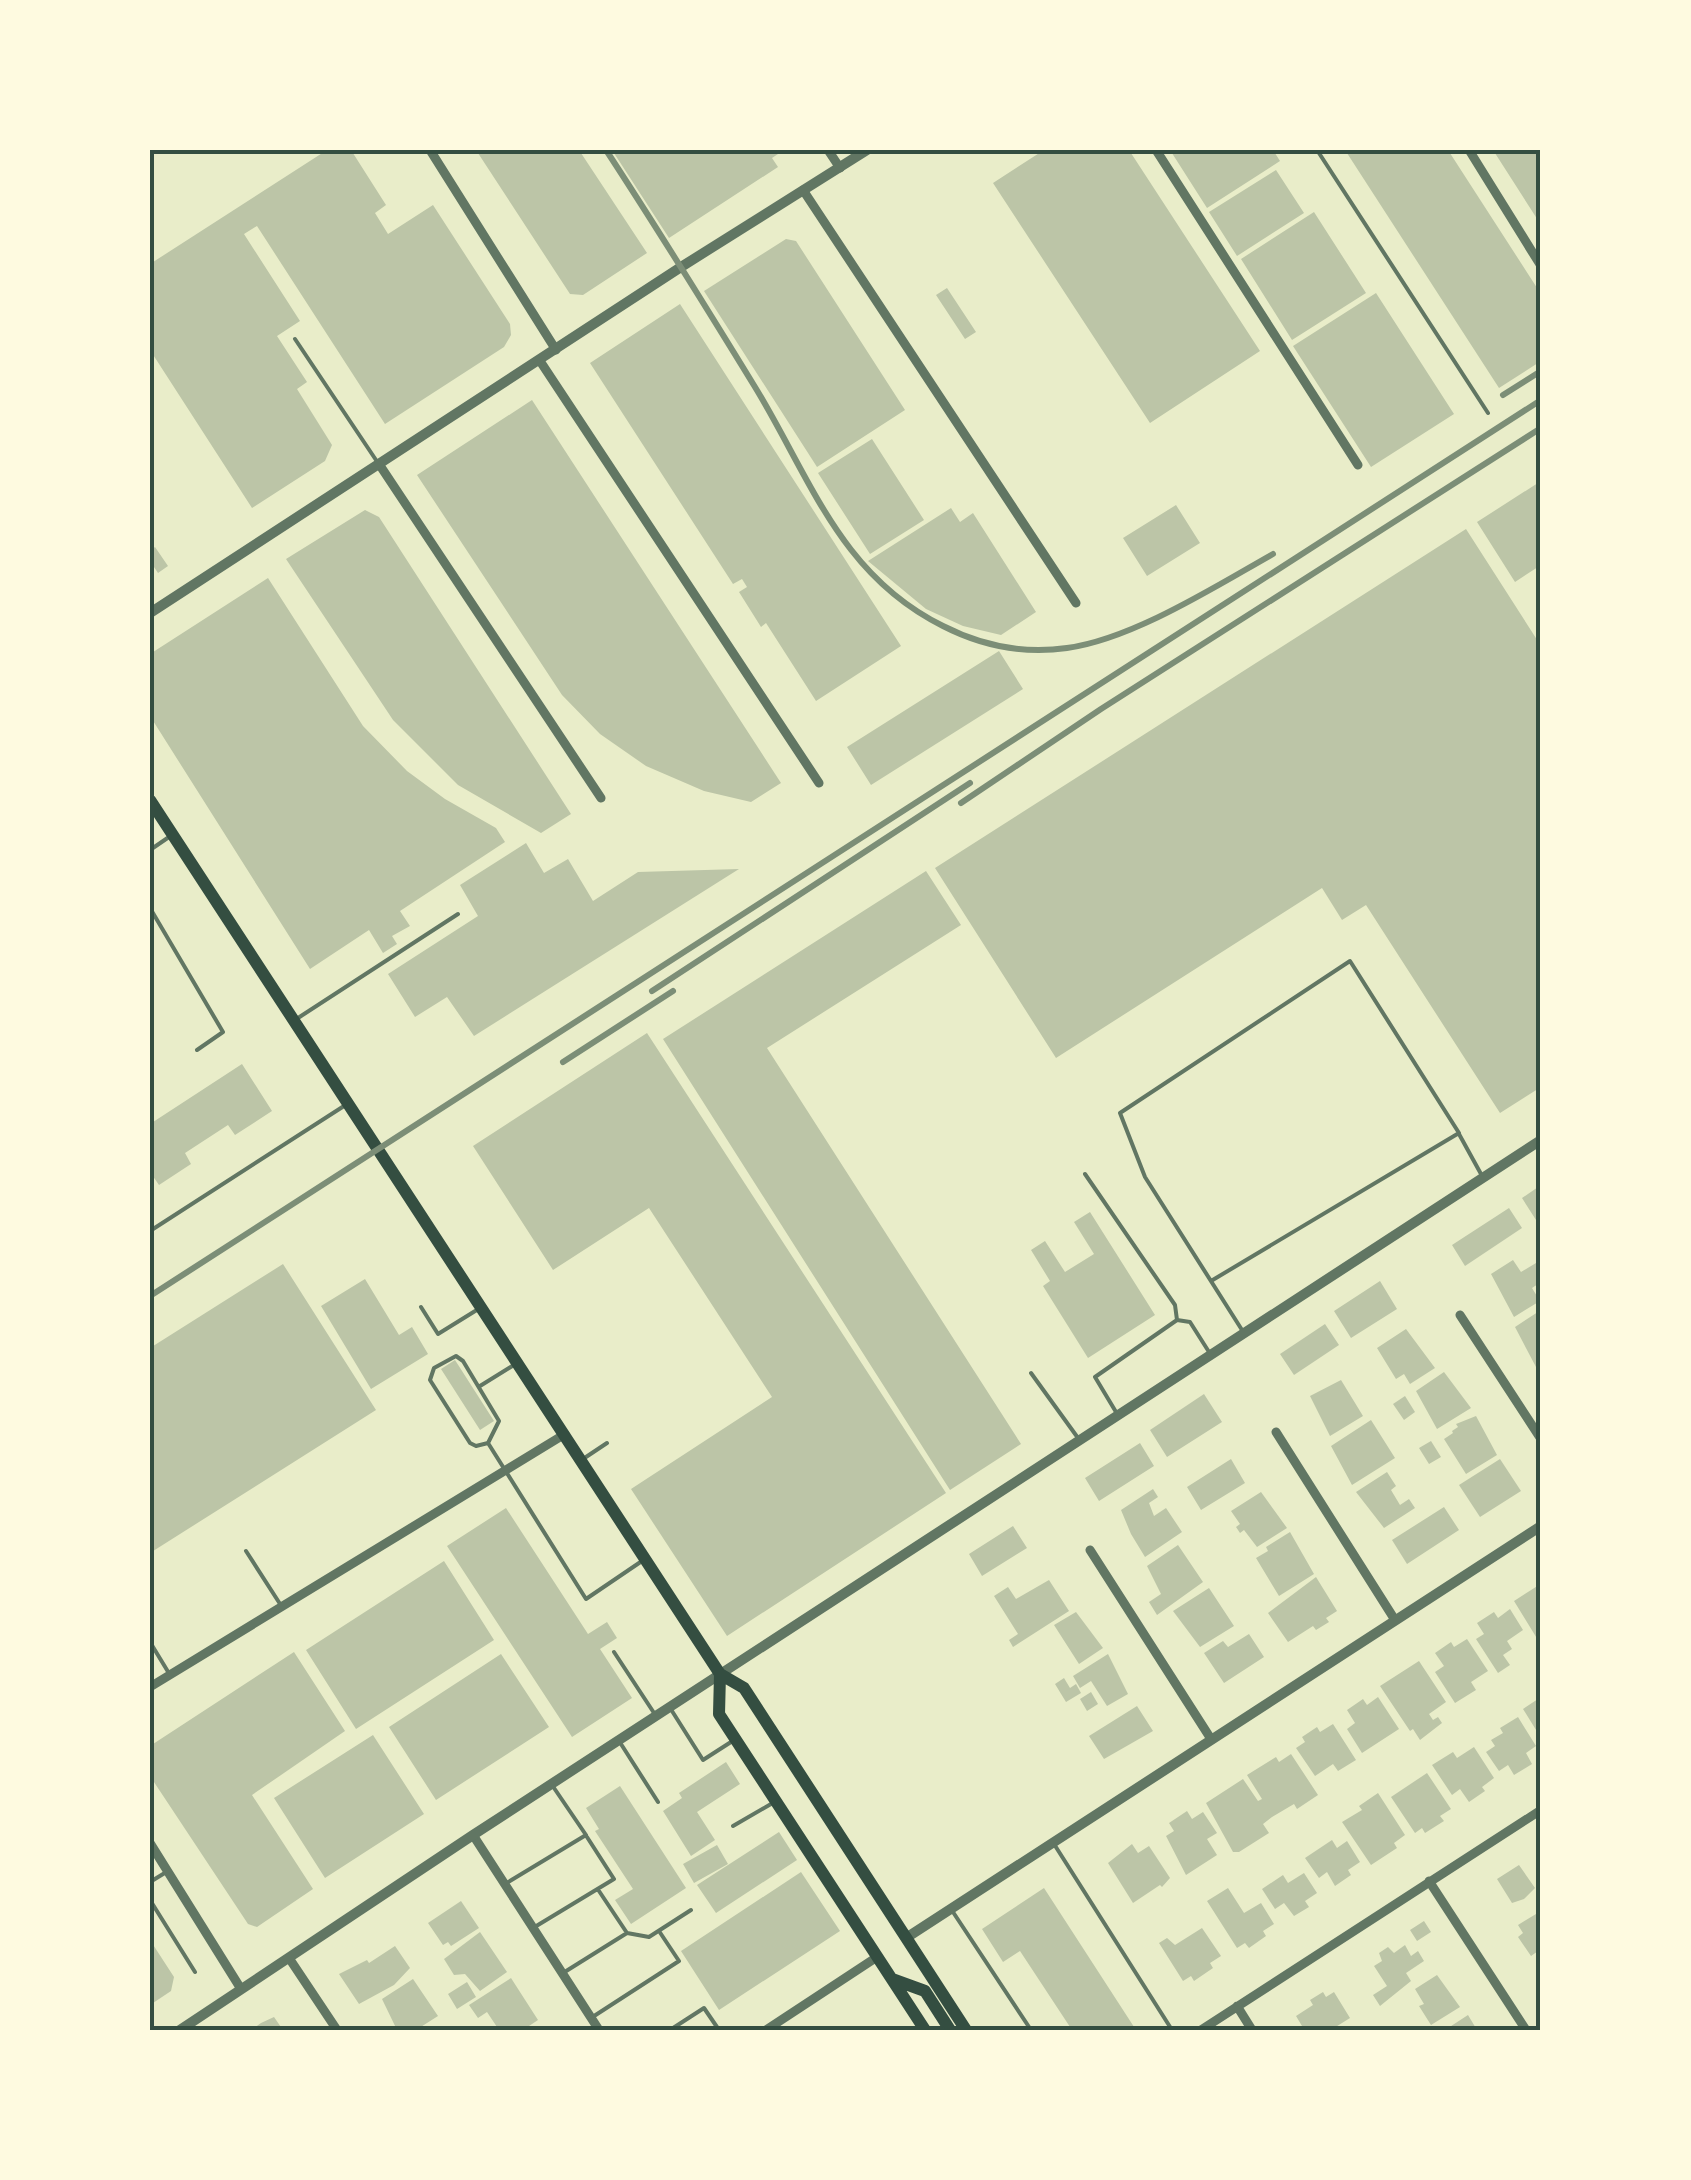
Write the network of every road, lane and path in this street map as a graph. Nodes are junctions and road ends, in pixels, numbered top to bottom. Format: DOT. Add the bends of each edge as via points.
graph roads {
  1 [pos="430,150"];
  2 [pos="828,150"];
  3 [pos="867,150"];
  4 [pos="1156,150"];
  5 [pos="1317,150"];
  6 [pos="1469,150"];
  7 [pos="840,168"];
  8 [pos="803,190"];
  9 [pos="1541,266"];
  10 [pos="295,339"];
  11 [pos="556,350"];
  12 [pos="540,361"];
  13 [pos="1488,413"];
  14 [pos="379,464"];
  15 [pos="1358,466"];
  16 [pos="1076,603"];
  17 [pos="150,613"];
  18 [pos="818,783"];
  19 [pos="602,798"];
  20 [pos="150,800"];
  21 [pos="173,835"];
  22 [pos="150,850"];
  23 [pos="150,908"];
  24 [pos="458,914"];
  25 [pos="294,1021"];
  26 [pos="197,1050"];
  27 [pos="348,1104"];
  28 [pos="1459,1133"];
  29 [pos="1541,1140"];
  30 [pos="1085,1174"];
  31 [pos="1484,1178"];
  32 [pos="150,1232"];
  33 [pos="1211,1281"];
  34 [pos="421,1306"];
  35 [pos="480,1308"];
  36 [pos="1460,1315"];
  37 [pos="1177,1320"];
  38 [pos="1245,1334"];
  39 [pos="1212,1356"];
  40 [pos="518,1362"];
  41 [pos="1032,1373"];
  42 [pos="480,1386"];
  43 [pos="1118,1416"];
  44 [pos="1276,1432"];
  45 [pos="565,1434"];
  46 [pos="1541,1439"];
  47 [pos="1080,1441"];
  48 [pos="488,1443"];
  49 [pos="607,1443"];
  50 [pos="582,1460"];
  51 [pos="506,1470"];
  52 [pos="1541,1526"];
  53 [pos="246,1550"];
  54 [pos="1090,1550"];
  55 [pos="646,1558"];
  56 [pos="282,1607"];
  57 [pos="1396,1620"];
  58 [pos="150,1642"];
  59 [pos="614,1652"];
  60 [pos="720,1674"];
  61 [pos="170,1675"];
  62 [pos="150,1687"];
  63 [pos="669,1707"];
  64 [pos="656,1716"];
  65 [pos="735,1739"];
  66 [pos="1211,1739"];
  67 [pos="618,1740"];
  68 [pos="551,1784"];
  69 [pos="775,1801"];
  70 [pos="658,1802"];
  71 [pos="1541,1810"];
  72 [pos="733,1826"];
  73 [pos="472,1835"];
  74 [pos="586,1835"];
  75 [pos="150,1842"];
  76 [pos="1053,1842"];
  77 [pos="168,1871"];
  78 [pos="1429,1881"];
  79 [pos="150,1882"];
  80 [pos="504,1884"];
  81 [pos="598,1889"];
  82 [pos="150,1900"];
  83 [pos="951,1909"];
  84 [pos="691,1910"];
  85 [pos="533,1928"];
  86 [pos="659,1930"];
  87 [pos="627,1932"];
  88 [pos="906,1938"];
  89 [pos="877,1957"];
  90 [pos="289,1958"];
  91 [pos="195,1972"];
  92 [pos="563,1973"];
  93 [pos="892,1979"];
  94 [pos="241,1989"];
  95 [pos="1237,2006"];
  96 [pos="591,2018"];
  97 [pos="180,2030"];
  98 [pos="336,2030"];
  99 [pos="598,2030"];
  100 [pos="670,2030"];
  101 [pos="720,2030"];
  102 [pos="766,2030"];
  103 [pos="925,2030"];
  104 [pos="950,2030"];
  105 [pos="966,2030"];
  106 [pos="1031,2030"];
  107 [pos="1172,2030"];
  108 [pos="1201,2030"];
  109 [pos="1252,2030"];
  110 [pos="1526,2030"];
  1 -- 11 [label="street"];
  2 -- 7 [label="street"];
  3 -- 7 [label="street"];
  4 -- 15 [label="street"];
  5 -- 13 [label="lane"];
  6 -- 9 [label="street"];
  7 -- 8 [label="street"];
  8 -- 11 [label="street"];
  8 -- 16 [label="street"];
  10 -- 14 [label="lane"];
  11 -- 12 [label="street"];
  12 -- 14 [label="street"];
  12 -- 18 [label="street"];
  14 -- 17 [label="street"];
  14 -- 19 [label="street"];
  20 -- 21 [label="main road"];
  21 -- 22 [label="lane"];
  21 -- 25 [label="main road"];
  23 -- 26 [label="lane" via="223,1032"];
  24 -- 25 [label="lane"];
  25 -- 27 [label="main road"];
  27 -- 32 [label="lane"];
  27 -- 35 [label="main road"];
  28 -- 31 [label="lane"];
  28 -- 33 [label="lane"];
  28 -- 33 [label="lane" via="1350,960 1120,1113 1145,1177"];
  29 -- 31 [label="street"];
  30 -- 37 [label="lane" via="1175,1306"];
  31 -- 38 [label="street"];
  33 -- 38 [label="lane"];
  34 -- 35 [label="lane" via="438,1334"];
  35 -- 40 [label="main road"];
  36 -- 46 [label="street"];
  37 -- 39 [label="lane" via="1190,1322"];
  37 -- 43 [label="lane" via="1095,1377"];
  38 -- 39 [label="street"];
  39 -- 43 [label="street"];
  40 -- 42 [label="lane"];
  40 -- 45 [label="main road"];
  41 -- 47 [label="lane"];
  42 -- 48 [label="lane" via="499,1421"];
  42 -- 48 [label="lane" via="456,1356 430,1373 470,1443"];
  43 -- 47 [label="street"];
  44 -- 57 [label="street"];
  45 -- 50 [label="main road"];
  45 -- 51 [label="street"];
  47 -- 60 [label="street"];
  48 -- 51 [label="lane"];
  49 -- 50 [label="lane"];
  50 -- 55 [label="main road"];
  51 -- 55 [label="lane" via="586,1598"];
  51 -- 56 [label="street"];
  52 -- 57 [label="street"];
  53 -- 56 [label="lane"];
  54 -- 66 [label="street"];
  55 -- 60 [label="main road"];
  56 -- 61 [label="street"];
  57 -- 66 [label="street"];
  58 -- 61 [label="lane"];
  59 -- 64 [label="lane"];
  60 -- 63 [label="street"];
  60 -- 65 [label="main road" via="720,1714"];
  60 -- 88 [label="main road" via="744,1688"];
  61 -- 62 [label="street"];
  63 -- 64 [label="street"];
  63 -- 65 [label="lane" via="704,1760"];
  64 -- 67 [label="street"];
  65 -- 69 [label="main road"];
  66 -- 76 [label="street"];
  67 -- 68 [label="street"];
  67 -- 70 [label="lane"];
  68 -- 73 [label="street"];
  68 -- 74 [label="lane"];
  69 -- 72 [label="lane"];
  69 -- 89 [label="main road"];
  71 -- 78 [label="street"];
  73 -- 80 [label="street"];
  73 -- 90 [label="street"];
  74 -- 80 [label="lane"];
  74 -- 81 [label="lane" via="614,1879"];
  75 -- 77 [label="street"];
  76 -- 83 [label="street"];
  76 -- 107 [label="lane"];
  77 -- 79 [label="lane"];
  77 -- 94 [label="street"];
  78 -- 95 [label="street"];
  78 -- 110 [label="street"];
  80 -- 85 [label="street"];
  81 -- 85 [label="lane"];
  81 -- 87 [label="lane"];
  82 -- 91 [label="lane"];
  83 -- 88 [label="street"];
  83 -- 106 [label="lane"];
  84 -- 86 [label="lane"];
  85 -- 92 [label="street"];
  86 -- 87 [label="lane" via="650,1936"];
  86 -- 96 [label="lane" via="678,1961"];
  87 -- 92 [label="lane"];
  88 -- 105 [label="main road"];
  89 -- 93 [label="main road"];
  89 -- 102 [label="street"];
  90 -- 94 [label="street"];
  90 -- 98 [label="street"];
  92 -- 96 [label="street"];
  93 -- 103 [label="main road"];
  93 -- 104 [label="main road" via="925,1991"];
  94 -- 97 [label="street"];
  95 -- 108 [label="street"];
  95 -- 109 [label="street"];
  96 -- 99 [label="street"];
  100 -- 101 [label="lane" via="704,2008"];
}
